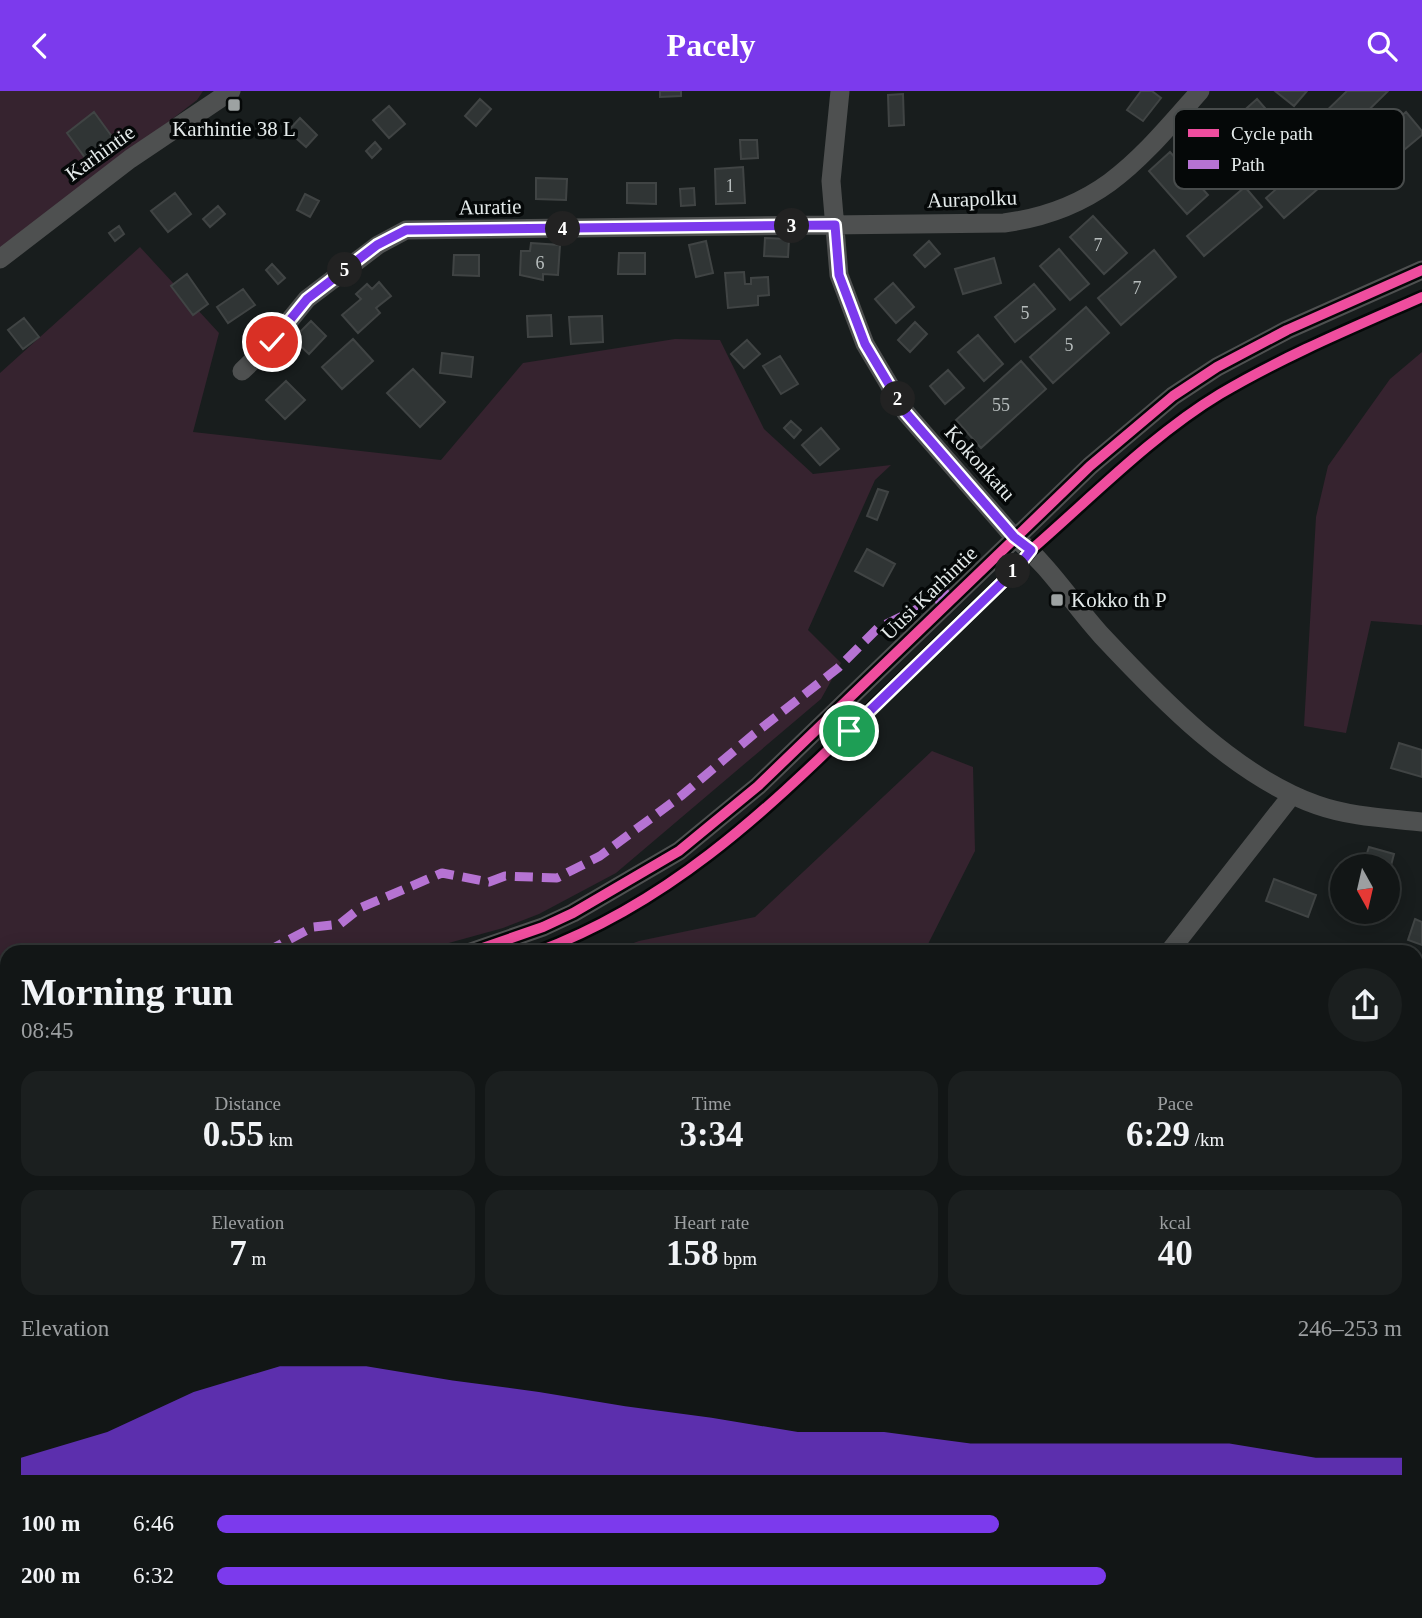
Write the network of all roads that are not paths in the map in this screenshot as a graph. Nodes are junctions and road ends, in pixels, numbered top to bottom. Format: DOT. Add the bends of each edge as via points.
graph roads {
  1 [pos="231,91"];
  2 [pos="840,91"];
  3 [pos="1200,91"];
  4 [pos="1184,109"];
  5 [pos="1174,120"];
  6 [pos="835,225"];
  7 [pos="0,259"];
  8 [pos="1422,270"];
  9 [pos="242,371"];
  10 [pos="1014,537"];
  11 [pos="1292,795"];
  12 [pos="1422,822"];
  13 [pos="491,945"];
  14 [pos="1174,945"];
  1 -- 7 [label="street, Karhintie" via="130,159"];
  2 -- 6 [label="street, Kokonkatu" via="831,181"];
  3 -- 4 [label="street, Aurapolku"];
  5 -- 6 [label="street, Aurapolku" via="1110,185 1032,219"];
  6 -- 9 [label="street, Auratie" via="406,230 377,245 307,299"];
  6 -- 10 [label="street, Kokonkatu" via="839,275 865,344 906,413"];
  8 -- 10 [label="street, Uusi Karhintie" via="1287,330 1217,367 1131,429"];
  10 -- 11 [label="street, Kokonkatu" via="1031,550 1102,635 1196,728"];
  10 -- 13 [label="street, Uusi Karhintie" via="758,786 679,851 573,913"];
  11 -- 12 [label="street, Kokonkatu" via="1350,814"];
  11 -- 14 [label="street"];
}
